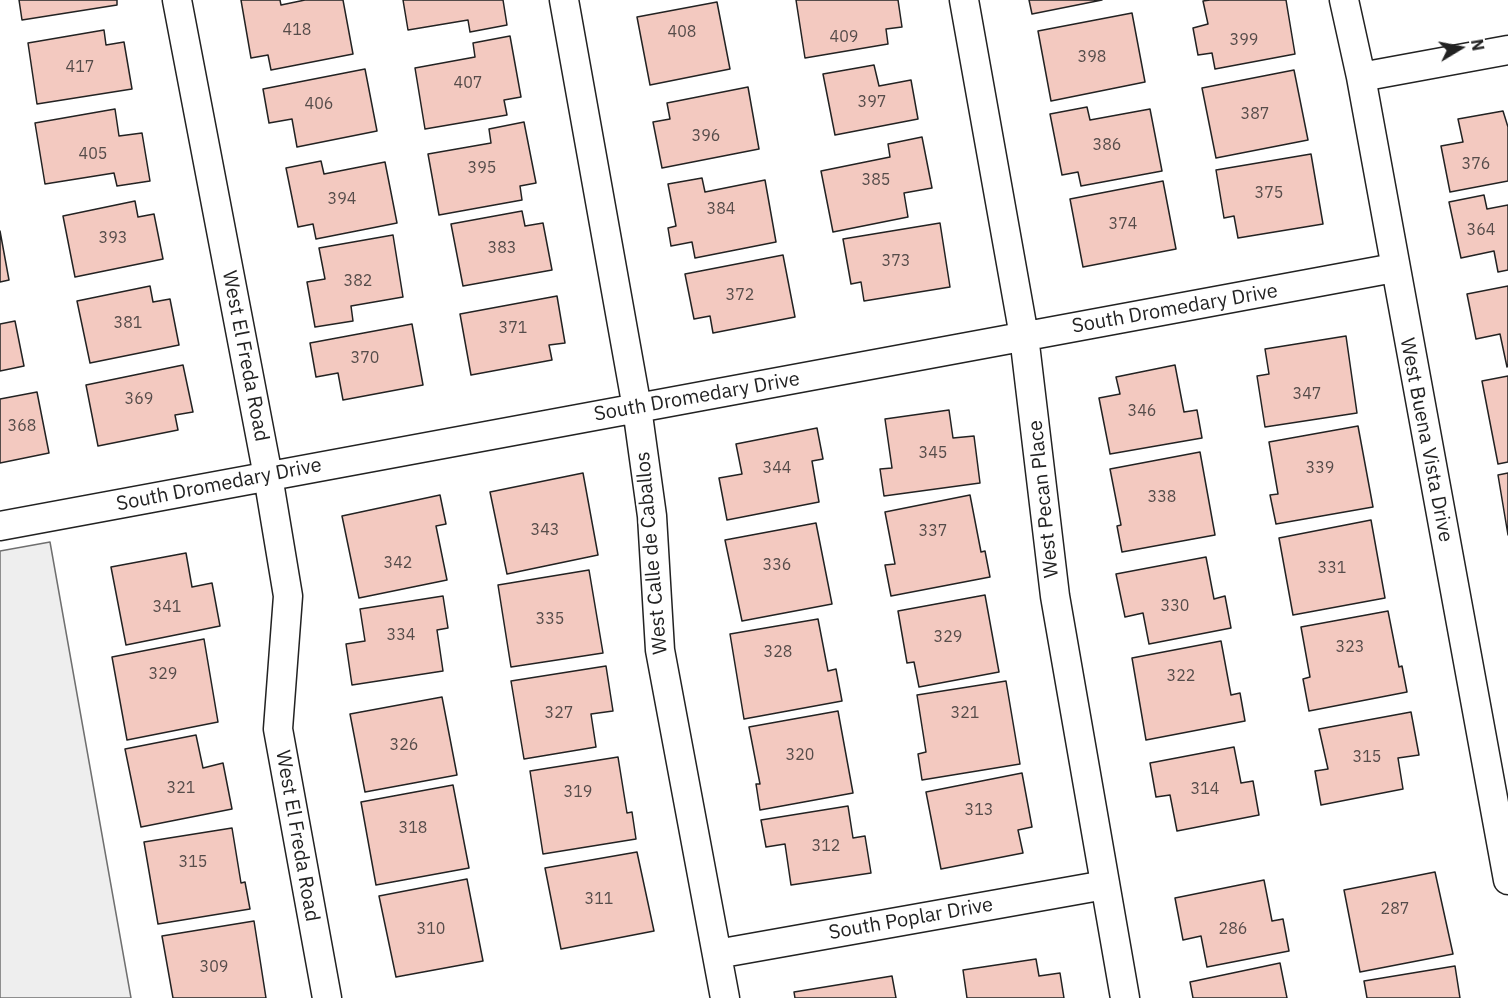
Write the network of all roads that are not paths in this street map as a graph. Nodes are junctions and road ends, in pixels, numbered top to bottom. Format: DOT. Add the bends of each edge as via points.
graph roads {
  1 [pos="177,0"];
  2 [pos="564,0"];
  3 [pos="964,0"];
  4 [pos="1344,0"];
  5 [pos="1508,50"];
  6 [pos="1361,77"];
  7 [pos="1394,268"];
  8 [pos="1024,336"];
  9 [pos="637,408"];
  10 [pos="268,476"];
  11 [pos="0,526"];
  12 [pos="1508,880"];
  13 [pos="1105,885"];
  14 [pos="717,954"];
  15 [pos="327,998"];
  16 [pos="725,998"];
  17 [pos="1125,998"];
  1 -- 10 [label="street, West El Freda Road"];
  2 -- 9 [label="street, West Calle de Caballos"];
  3 -- 8 [label="street, West Pecan Place"];
  4 -- 6 [label="street, West Buena Vista Drive"];
  5 -- 6 [label="street"];
  6 -- 7 [label="street, West Buena Vista Drive"];
  7 -- 8 [label="street, South Dromedary Drive"];
  7 -- 12 [label="street, West Buena Vista Drive"];
  8 -- 9 [label="street, South Dromedary Drive"];
  8 -- 13 [label="street, West Pecan Place" via="1054,596"];
  9 -- 10 [label="street, South Dromedary Drive"];
  9 -- 14 [label="street, West Calle de Caballos" via="652,516 660,650"];
  10 -- 11 [label="street, South Dromedary Drive"];
  10 -- 15 [label="street, West El Freda Road" via="288,596 278,729"];
  13 -- 14 [label="street, South Poplar Drive"];
  13 -- 17 [label="street, West Pecan Place"];
  14 -- 16 [label="street, West Calle de Caballos"];
}
